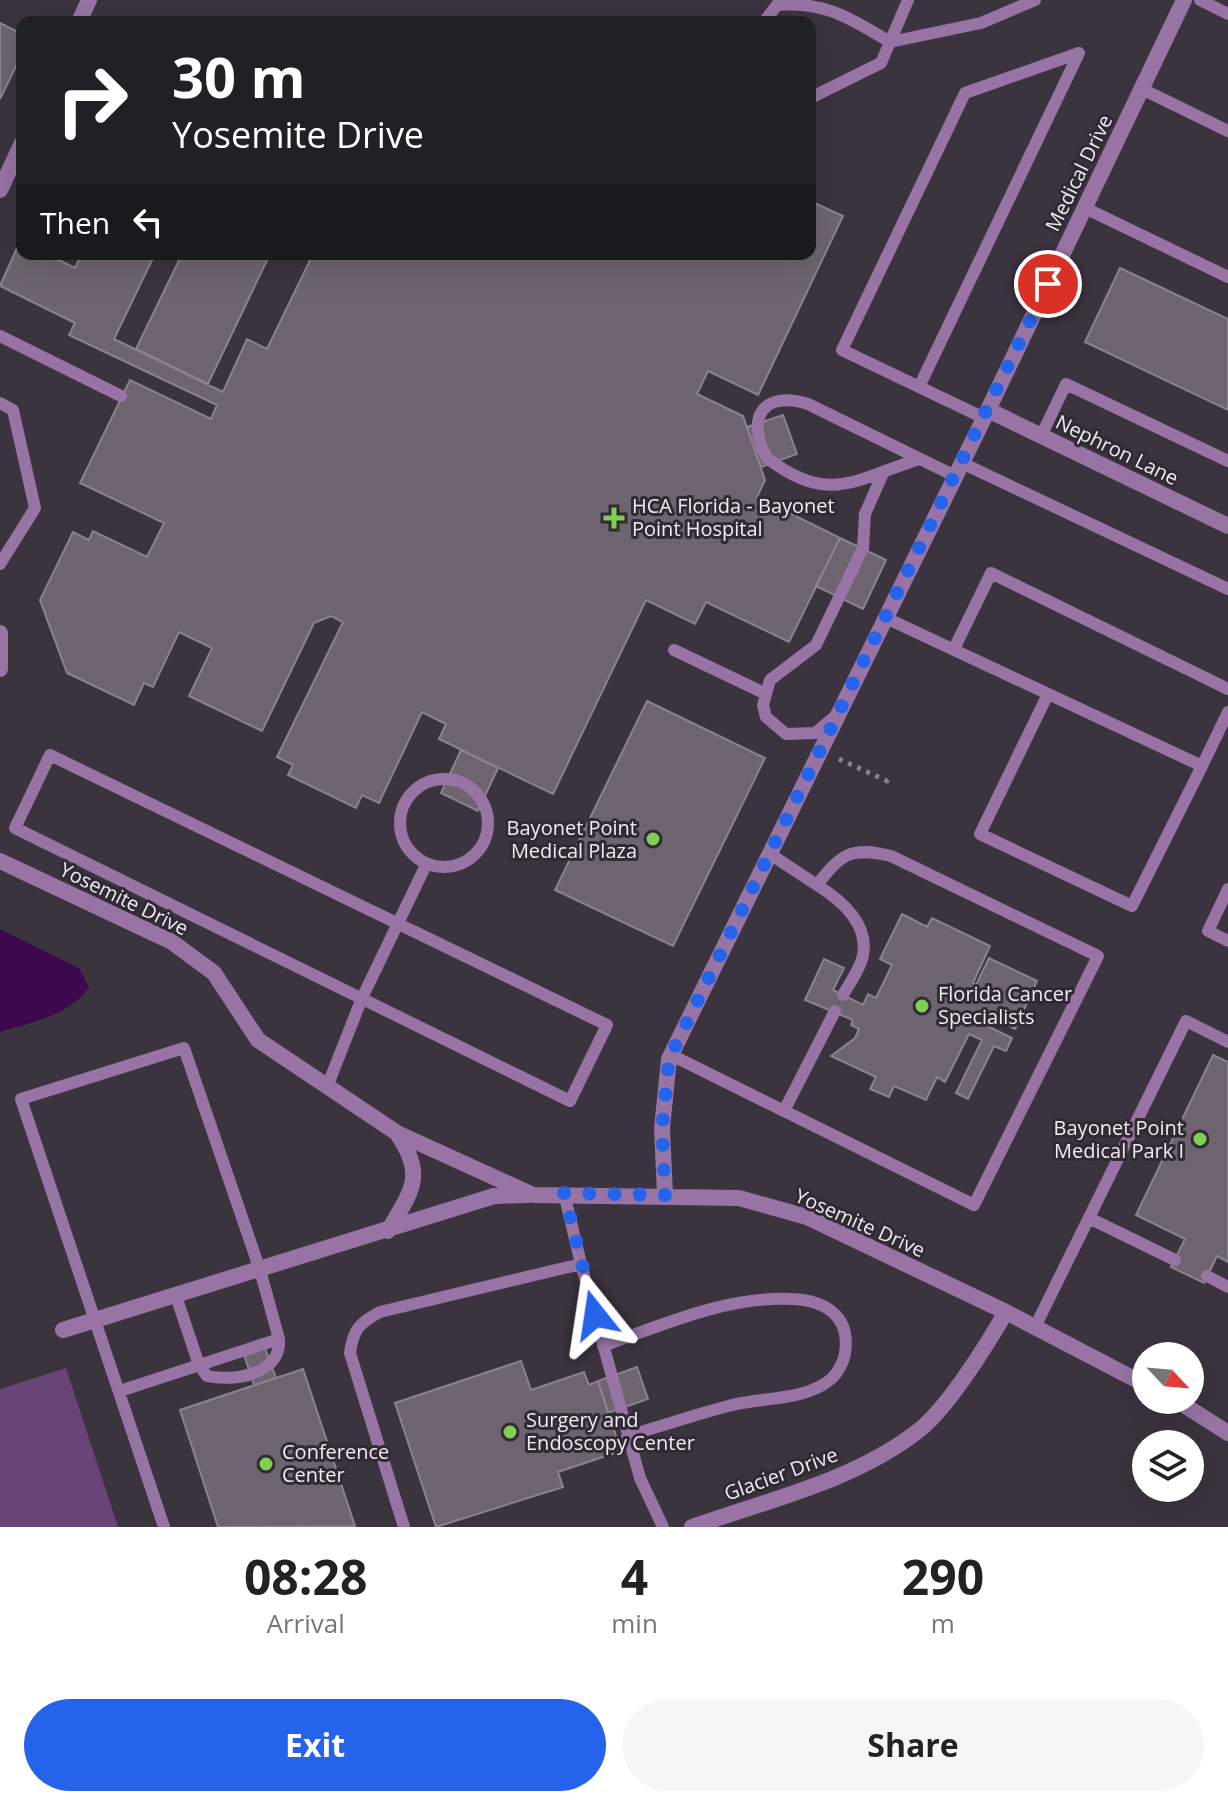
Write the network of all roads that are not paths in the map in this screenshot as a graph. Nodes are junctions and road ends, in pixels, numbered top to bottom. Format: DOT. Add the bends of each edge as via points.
graph roads {
  1 [pos="908,0"];
  2 [pos="1035,0"];
  3 [pos="1184,0"];
  4 [pos="1200,0"];
  5 [pos="1228,14"];
  6 [pos="769,16"];
  7 [pos="890,42"];
  8 [pos="1142,89"];
  9 [pos="816,95"];
  10 [pos="1228,131"];
  11 [pos="16,156"];
  12 [pos="0,190"];
  13 [pos="1085,208"];
  14 [pos="1228,277"];
  15 [pos="0,336"];
  16 [pos="919,387"];
  17 [pos="121,396"];
  18 [pos="0,403"];
  19 [pos="986,414"];
  20 [pos="1041,436"];
  21 [pos="919,459"];
  22 [pos="1228,461"];
  23 [pos="959,470"];
  24 [pos="884,471"];
  25 [pos="1228,526"];
  26 [pos="0,564"];
  27 [pos="1228,589"];
  28 [pos="886,618"];
  29 [pos="0,634"];
  30 [pos="954,649"];
  31 [pos="674,650"];
  32 [pos="0,669"];
  33 [pos="1228,689"];
  34 [pos="764,693"];
  35 [pos="1048,694"];
  36 [pos="840,710"];
  37 [pos="1228,712"];
  38 [pos="1202,766"];
  39 [pos="770,854"];
  40 [pos="0,861"];
  41 [pos="426,865"];
  42 [pos="817,885"];
  43 [pos="1228,889"];
  44 [pos="398,924"];
  45 [pos="1228,941"];
  46 [pos="843,995"];
  47 [pos="362,998"];
  48 [pos="835,1011"];
  49 [pos="1228,1042"];
  50 [pos="671,1055"];
  51 [pos="327,1087"];
  52 [pos="784,1111"];
  53 [pos="397,1133"];
  54 [pos="564,1193"];
  55 [pos="533,1195"];
  56 [pos="665,1195"];
  57 [pos="1089,1218"];
  58 [pos="388,1231"];
  59 [pos="1175,1260"];
  60 [pos="581,1264"];
  61 [pos="260,1270"];
  62 [pos="1207,1276"];
  63 [pos="1228,1287"];
  64 [pos="176,1296"];
  65 [pos="1006,1312"];
  66 [pos="97,1320"];
  67 [pos="1035,1327"];
  68 [pos="63,1330"];
  69 [pos="279,1339"];
  70 [pos="603,1346"];
  71 [pos="199,1365"];
  72 [pos="1132,1378"];
  73 [pos="120,1391"];
  74 [pos="1198,1414"];
  75 [pos="1228,1433"];
  76 [pos="627,1436"];
  77 [pos="164,1527"];
  78 [pos="404,1527"];
  79 [pos="663,1527"];
  80 [pos="692,1527"];
  1 -- 7 [label="lane"];
  2 -- 7 [label="lane" via="981,23"];
  3 -- 8 [label="street, Medical Drive"];
  4 -- 5 [label="lane"];
  6 -- 7 [label="lane" via="777,5 806,2 846,15"];
  7 -- 9 [label="lane" via="881,63"];
  8 -- 10 [label="lane"];
  8 -- 13 [label="street, Medical Drive"];
  11 -- 12 [label="street"];
  13 -- 14 [label="lane"];
  13 -- 19 [label="street, Medical Drive"];
  15 -- 17 [label="lane"];
  16 -- 16 [label="lane" via="842,350 965,93 1079,53"];
  16 -- 19 [label="lane"];
  18 -- 26 [label="lane" via="13,410 35,508"];
  19 -- 20 [label="street, Nephron Lane"];
  19 -- 23 [label="street, Medical Drive"];
  20 -- 22 [label="lane" via="1066,384"];
  20 -- 25 [label="street, Nephron Lane"];
  21 -- 23 [label="lane"];
  21 -- 24 [label="lane"];
  21 -- 24 [label="lane" via="794,400 781,398 758,418 767,458 817,486 845,485"];
  23 -- 27 [label="lane"];
  23 -- 28 [label="street, Medical Drive"];
  24 -- 34 [label="lane" via="865,514 863,548 816,645 770,680"];
  28 -- 30 [label="lane"];
  28 -- 36 [label="street, Medical Drive"];
  29 -- 32 [label="street"];
  30 -- 33 [label="lane" via="991,573"];
  30 -- 35 [label="lane"];
  31 -- 34 [label="lane"];
  34 -- 36 [label="lane" via="766,717 786,734 815,733"];
  35 -- 38 [label="lane"];
  35 -- 38 [label="lane" via="980,834 1132,906"];
  36 -- 39 [label="street, Medical Drive"];
  37 -- 38 [label="lane"];
  39 -- 42 [label="lane"];
  39 -- 50 [label="street, Medical Drive"];
  40 -- 51 [label="street, Yosemite Drive" via="192,955 229,992 258,1040"];
  41 -- 41 [label="lane" via="454,867 467,862 486,840 487,810 469,786 455,780 426,783 405,804 400,832 405,845"];
  41 -- 44 [label="lane"];
  42 -- 46 [label="lane" via="839,899 861,926 863,955"];
  42 -- 52 [label="lane" via="849,853 867,850 891,856 1098,956 974,1205"];
  43 -- 45 [label="lane" via="1208,931"];
  44 -- 47 [label="lane"];
  44 -- 47 [label="lane" via="607,1025 570,1101"];
  44 -- 47 [label="lane" via="50,755 15,828"];
  47 -- 51 [label="lane"];
  48 -- 52 [label="lane"];
  49 -- 57 [label="lane" via="1186,1021"];
  50 -- 52 [label="lane"];
  50 -- 56 [label="street, Medical Drive" via="662,1128"];
  51 -- 53 [label="street, Yosemite Drive"];
  53 -- 55 [label="street, Yosemite Drive"];
  53 -- 58 [label="street" via="410,1153 414,1180"];
  54 -- 55 [label="street, Yosemite Drive"];
  54 -- 56 [label="street, Yosemite Drive"];
  54 -- 60 [label="lane"];
  55 -- 58 [label="street, Yosemite Drive" via="494,1196"];
  56 -- 65 [label="street, Yosemite Drive" via="739,1198 807,1217"];
  57 -- 59 [label="lane"];
  57 -- 67 [label="lane"];
  58 -- 61 [label="street, Yosemite Drive"];
  60 -- 70 [label="lane"];
  60 -- 78 [label="lane" via="380,1312 361,1322 350,1353"];
  61 -- 64 [label="street, Yosemite Drive"];
  61 -- 66 [label="lane" via="184,1048 21,1099"];
  61 -- 69 [label="lane"];
  62 -- 63 [label="lane"];
  64 -- 66 [label="street, Yosemite Drive"];
  64 -- 71 [label="lane"];
  65 -- 67 [label="street, Yosemite Drive"];
  65 -- 80 [label="street, Glacier Drive" via="977,1361 920,1430 852,1471"];
  66 -- 68 [label="street, Yosemite Drive"];
  66 -- 73 [label="lane"];
  67 -- 72 [label="street, Yosemite Drive"];
  69 -- 71 [label="lane"];
  69 -- 71 [label="lane" via="272,1366 220,1379 207,1376"];
  70 -- 76 [label="lane"];
  70 -- 76 [label="lane" via="714,1309 765,1299 822,1305 841,1318 848,1335 834,1378 817,1388 736,1404"];
  71 -- 73 [label="lane"];
  73 -- 77 [label="lane"];
  74 -- 75 [label="street"];
  76 -- 79 [label="lane"];
}
